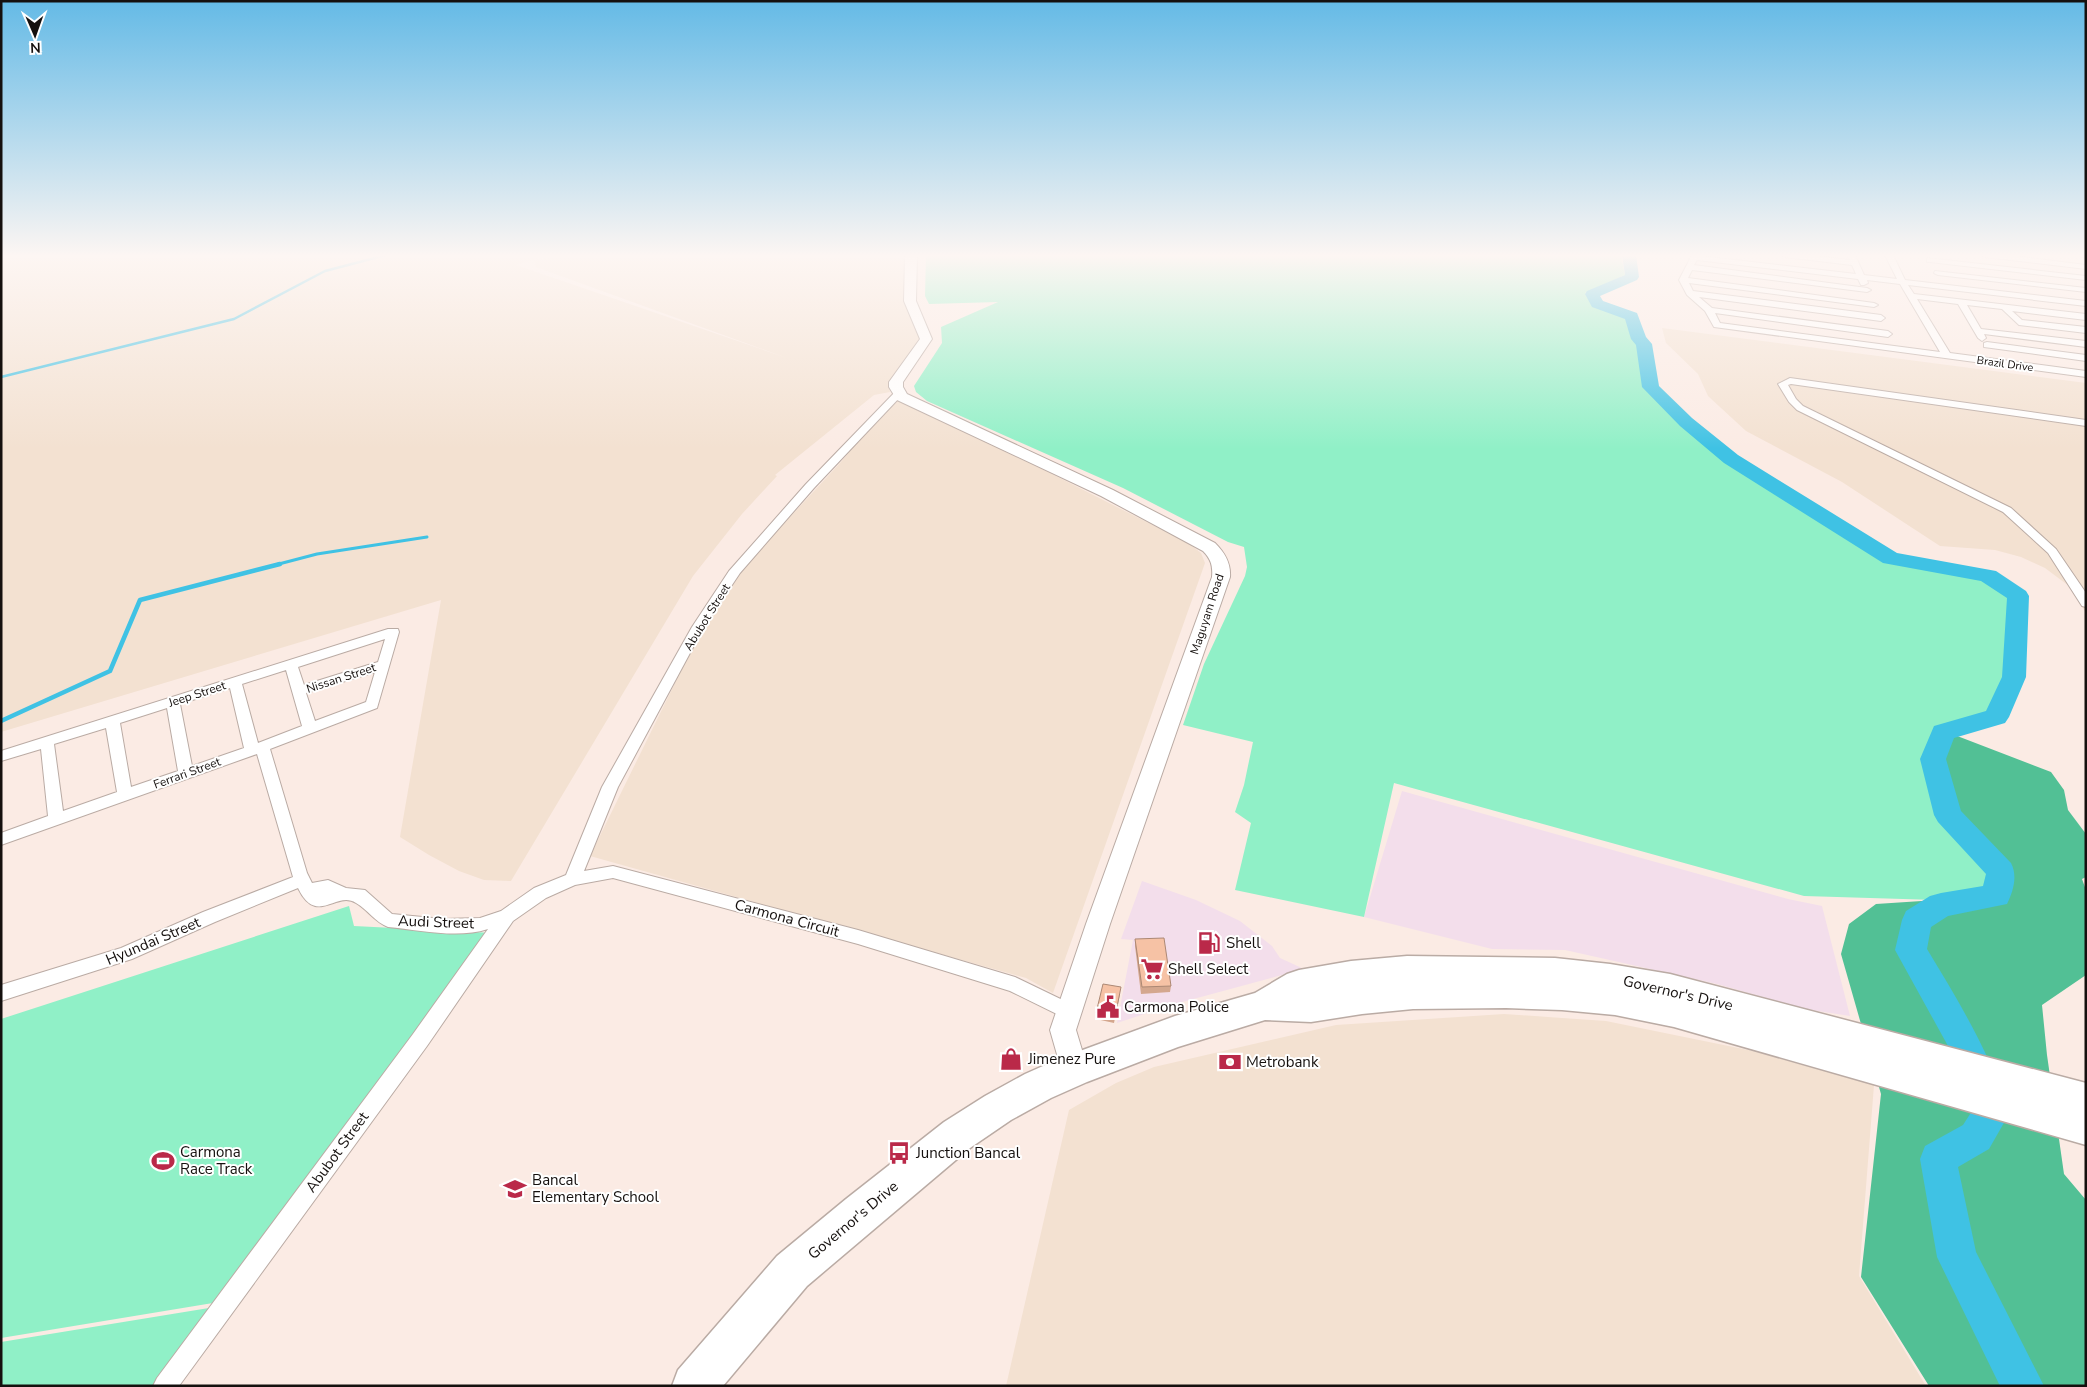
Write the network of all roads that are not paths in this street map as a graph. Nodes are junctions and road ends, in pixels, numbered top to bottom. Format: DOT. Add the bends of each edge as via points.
graph roads {
  1 [pos="918,320"];
  2 [pos="1714,320"];
  3 [pos="1781,320"];
  4 [pos="1882,320"];
  5 [pos="1925,320"];
  6 [pos="1971,320"];
  7 [pos="2017,320"];
  8 [pos="2086,330"];
  9 [pos="1978,331"];
  10 [pos="1888,334"];
  11 [pos="2086,344"];
  12 [pos="1986,345"];
  13 [pos="1895,349"];
  14 [pos="1947,356"];
  15 [pos="2086,358"];
  16 [pos="1995,362"];
  17 [pos="2086,374"];
  18 [pos="899,393"];
  19 [pos="2086,423"];
  20 [pos="2086,604"];
  21 [pos="291,665"];
  22 [pos="383,665"];
  23 [pos="235,682"];
  24 [pos="299,691"];
  25 [pos="173,702"];
  26 [pos="112,721"];
  27 [pos="310,728"];
  28 [pos="47,742"];
  29 [pos="257,748"];
  30 [pos="1,756"];
  31 [pos="186,774"];
  32 [pos="125,796"];
  33 [pos="56,820"];
  34 [pos="1,839"];
  35 [pos="572,879"];
  36 [pos="304,885"];
  37 [pos="508,916"];
  38 [pos="1,994"];
  39 [pos="1069,1012"];
  40 [pos="1873,1054"];
  41 [pos="1074,1070"];
  42 [pos="2086,1100"];
  43 [pos="2086,1127"];
  44 [pos="165,1386"];
  45 [pos="694,1386"];
  1 -- 18 [label="main road" via="926,339 898,377 896,388"];
  2 -- 13 [label="street, Brazil Drive" via="1717,325"];
  3 -- 10 [label="street"];
  4 -- 10 [label="street"];
  5 -- 14 [label="street"];
  6 -- 9 [label="street"];
  7 -- 8 [label="street"];
  9 -- 11 [label="street"];
  9 -- 12 [label="street"];
  10 -- 13 [label="street"];
  12 -- 15 [label="street"];
  12 -- 16 [label="street"];
  13 -- 14 [label="street, Brazil Drive"];
  14 -- 16 [label="street, Brazil Drive"];
  16 -- 17 [label="street, Brazil Drive"];
  18 -- 35 [label="street, Abubot Street" via="735,571 698,627 610,787"];
  18 -- 39 [label="main road, Maguyam Road" via="1122,500 1209,547 1218,555 1221,564 1221,577"];
  19 -- 20 [label="street" via="1790,381 1783,384 1800,408 2007,510 2052,551"];
  21 -- 22 [label="street, Jeep Street" via="393,632"];
  21 -- 23 [label="street, Jeep Street"];
  21 -- 24 [label="street"];
  22 -- 24 [label="street, Nissan Street"];
  22 -- 27 [label="street, Ferrari Street" via="372,705"];
  23 -- 25 [label="street, Jeep Street"];
  23 -- 29 [label="street"];
  24 -- 27 [label="street"];
  25 -- 26 [label="street, Jeep Street"];
  25 -- 31 [label="street"];
  26 -- 28 [label="street, Jeep Street"];
  26 -- 32 [label="street"];
  27 -- 29 [label="street, Ferrari Street"];
  28 -- 30 [label="street, Jeep Street"];
  28 -- 33 [label="street"];
  29 -- 31 [label="street, Ferrari Street"];
  29 -- 36 [label="street"];
  31 -- 32 [label="street, Ferrari Street"];
  32 -- 33 [label="street, Ferrari Street"];
  33 -- 34 [label="street, Ferrari Street"];
  35 -- 37 [label="street, Carmona Circuit" via="540,893"];
  35 -- 39 [label="street, Carmona Circuit" via="613,872 858,936 1015,985"];
  36 -- 37 [label="street, Audi Street" via="319,901 343,894 359,895 388,920 443,926 480,924"];
  36 -- 38 [label="street, Hyundai Street" via="208,917 126,954"];
  37 -- 44 [label="street, Abubot Street"];
  39 -- 41 [label="main road, Maguyam Road" via="1063,1030"];
  40 -- 41 [label="highway, Governor's Drive" via="1615,1000 1515,993 1414,994 1362,998 1311,1008 1265,1005 1175,1032"];
  40 -- 42 [label="highway, Governor's Drive"];
  40 -- 43 [label="highway, Governor's Drive"];
  41 -- 45 [label="highway, Governor's Drive" via="1006,1104 957,1135 860,1213 792,1271"];
}
